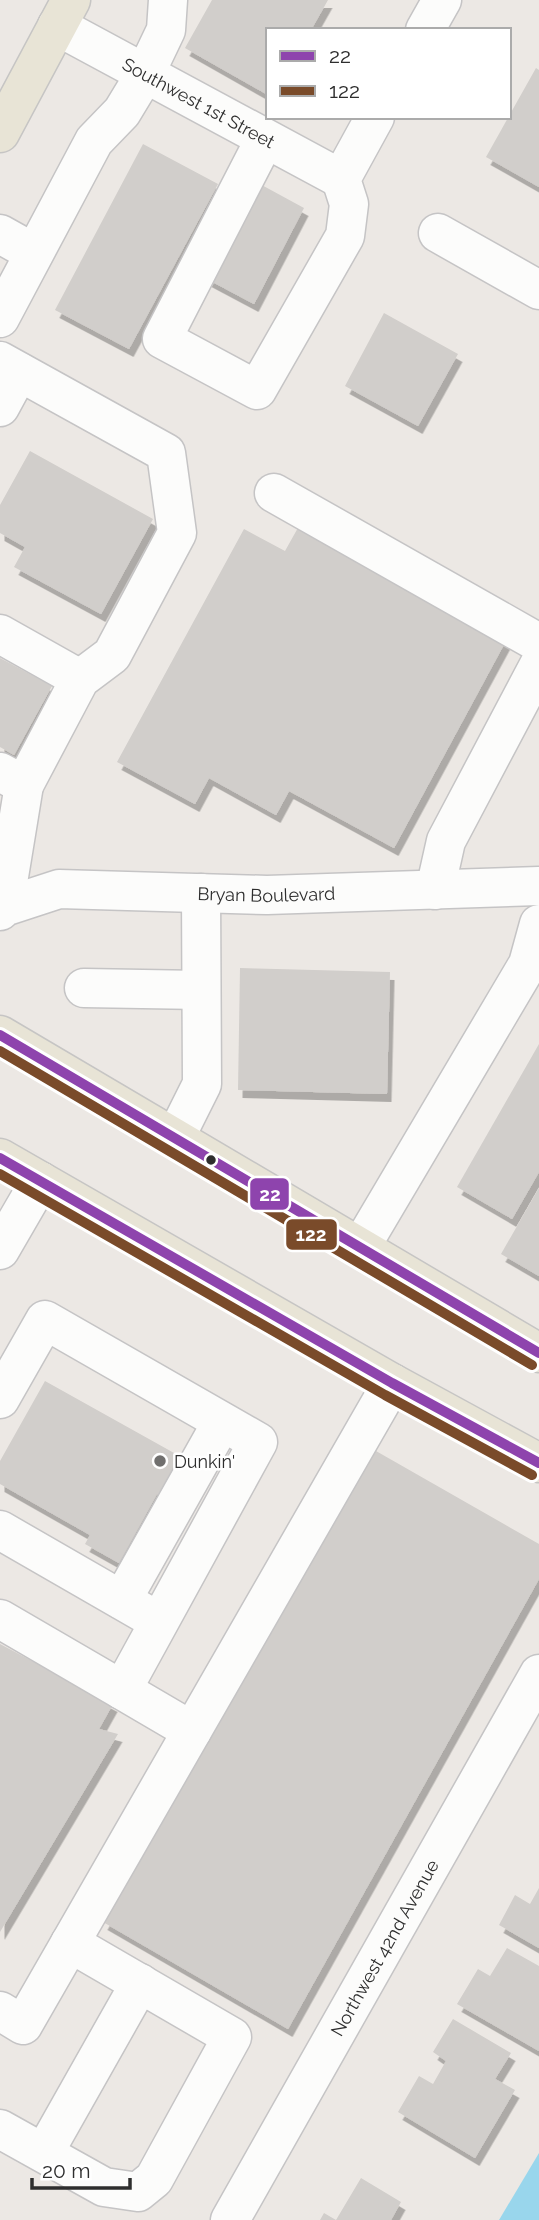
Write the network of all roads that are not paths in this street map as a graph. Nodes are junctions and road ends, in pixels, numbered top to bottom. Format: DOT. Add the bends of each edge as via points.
graph roads {
  1 [pos="168,0"];
  2 [pos="442,0"];
  3 [pos="64,13"];
  4 [pos="426,28"];
  5 [pos="145,74"];
  6 [pos="374,119"];
  7 [pos="0,133"];
  8 [pos="265,139"];
  9 [pos="341,179"];
  10 [pos="438,233"];
  11 [pos="0,234"];
  12 [pos="34,253"];
  13 [pos="539,290"];
  14 [pos="0,318"];
  15 [pos="9,367"];
  16 [pos="0,407"];
  17 [pos="274,493"];
  18 [pos="0,634"];
  19 [pos="539,643"];
  20 [pos="539,665"];
  21 [pos="80,679"];
  22 [pos="12,778"];
  23 [pos="539,886"];
  24 [pos="435,890"];
  25 [pos="201,893"];
  26 [pos="2,909"];
  27 [pos="539,924"];
  28 [pos="84,988"];
  29 [pos="201,990"];
  30 [pos="0,1035"];
  31 [pos="175,1138"];
  32 [pos="0,1158"];
  33 [pos="40,1181"];
  34 [pos="360,1248"];
  35 [pos="0,1251"];
  36 [pos="539,1353"];
  37 [pos="392,1383"];
  38 [pos="0,1399"];
  39 [pos="222,1422"];
  40 [pos="539,1463"];
  41 [pos="0,1530"];
  42 [pos="122,1600"];
  43 [pos="0,1619"];
  44 [pos="160,1622"];
  45 [pos="539,1674"];
  46 [pos="122,1690"];
  47 [pos="192,1731"];
  48 [pos="70,1943"];
  49 [pos="140,1983"];
  50 [pos="0,2011"];
  51 [pos="0,2129"];
  52 [pos="44,2153"];
  53 [pos="230,2220"];
  1 -- 5 [label="street" via="166,30"];
  2 -- 4 [label="street"];
  3 -- 5 [label="street, Southwest 1st Street"];
  3 -- 7 [label="main road"];
  5 -- 8 [label="street, Southwest 1st Street"];
  5 -- 12 [label="street" via="122,112 93,141"];
  6 -- 9 [label="street"];
  8 -- 9 [label="street, Southwest 1st Street"];
  8 -- 9 [label="street" via="162,340 257,390 345,236 349,204"];
  10 -- 13 [label="street"];
  11 -- 12 [label="street"];
  12 -- 14 [label="street"];
  15 -- 16 [label="street"];
  15 -- 21 [label="street" via="166,453 177,533 112,655"];
  17 -- 19 [label="street"];
  18 -- 21 [label="street"];
  20 -- 24 [label="street" via="446,841"];
  21 -- 22 [label="street"];
  22 -- 26 [label="street"];
  23 -- 24 [label="street, Bryan Boulevard"];
  24 -- 25 [label="street, Bryan Boulevard"];
  25 -- 26 [label="street, Bryan Boulevard" via="59,889"];
  25 -- 29 [label="street"];
  27 -- 34 [label="street" via="527,964"];
  28 -- 29 [label="street"];
  29 -- 31 [label="street" via="202,1084"];
  30 -- 31 [label="main road"];
  31 -- 34 [label="main road"];
  32 -- 33 [label="main road"];
  33 -- 35 [label="street"];
  33 -- 37 [label="main road"];
  34 -- 36 [label="main road"];
  37 -- 40 [label="main road"];
  37 -- 47 [label="street"];
  38 -- 39 [label="street" via="45,1320"];
  39 -- 42 [label="street"];
  39 -- 44 [label="street" via="258,1442"];
  41 -- 42 [label="street"];
  42 -- 44 [label="street"];
  43 -- 46 [label="street"];
  44 -- 46 [label="street"];
  45 -- 53 [label="street, Northwest 42nd Avenue"];
  46 -- 47 [label="street"];
  47 -- 48 [label="street"];
  48 -- 49 [label="street"];
  48 -- 50 [label="street" via="23,2025"];
  49 -- 52 [label="street"];
  49 -- 52 [label="street" via="232,2036 154,2179 138,2192 104,2187"];
  51 -- 52 [label="street"];
}
